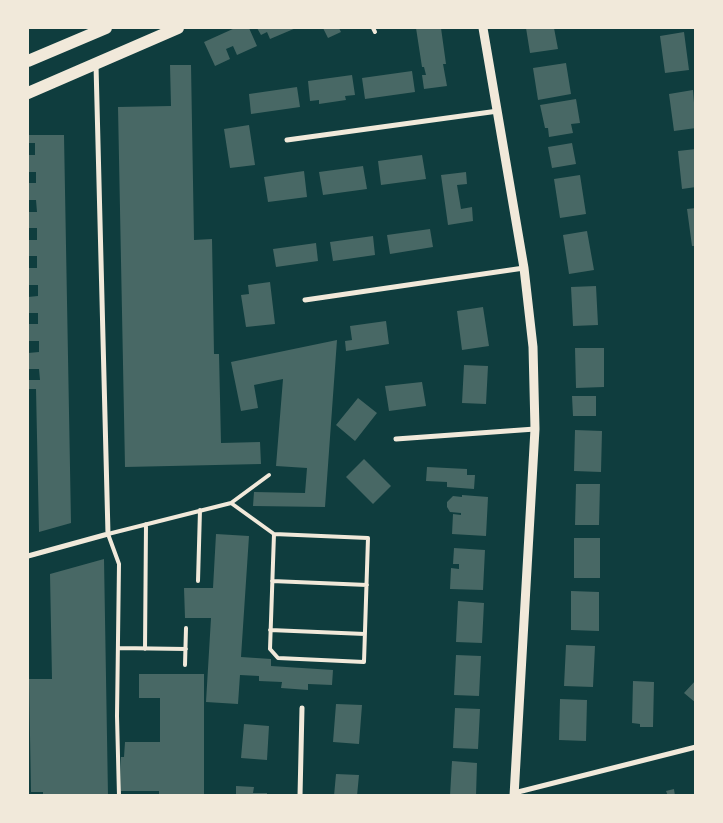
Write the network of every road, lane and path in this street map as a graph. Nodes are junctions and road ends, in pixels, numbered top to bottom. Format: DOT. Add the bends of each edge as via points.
graph roads {
  1 [pos="106,28"];
  2 [pos="178,28"];
  3 [pos="483,28"];
  4 [pos="28,61"];
  5 [pos="96,64"];
  6 [pos="28,93"];
  7 [pos="498,111"];
  8 [pos="287,140"];
  9 [pos="524,268"];
  10 [pos="304,300"];
  11 [pos="535,429"];
  12 [pos="396,439"];
  13 [pos="269,475"];
  14 [pos="231,503"];
  15 [pos="200,510"];
  16 [pos="146,524"];
  17 [pos="108,534"];
  18 [pos="274,534"];
  19 [pos="28,556"];
  20 [pos="198,581"];
  21 [pos="272,581"];
  22 [pos="366,585"];
  23 [pos="186,628"];
  24 [pos="270,630"];
  25 [pos="365,634"];
  26 [pos="118,648"];
  27 [pos="144,649"];
  28 [pos="186,649"];
  29 [pos="185,665"];
  30 [pos="302,708"];
  31 [pos="696,747"];
  32 [pos="514,794"];
  33 [pos="119,796"];
  34 [pos="300,796"];
  1 -- 4 [label="main road"];
  2 -- 5 [label="main road"];
  3 -- 7 [label="street"];
  5 -- 6 [label="main road"];
  5 -- 17 [label="street"];
  7 -- 8 [label="street"];
  7 -- 9 [label="street"];
  9 -- 10 [label="street"];
  9 -- 11 [label="street" via="533,347"];
  11 -- 12 [label="street"];
  11 -- 32 [label="street"];
  13 -- 14 [label="lane"];
  14 -- 15 [label="lane"];
  14 -- 18 [label="lane"];
  15 -- 16 [label="lane"];
  15 -- 20 [label="lane"];
  16 -- 17 [label="lane"];
  16 -- 27 [label="lane"];
  17 -- 19 [label="street"];
  17 -- 26 [label="lane" via="119,564"];
  18 -- 21 [label="lane"];
  18 -- 22 [label="lane" via="368,538"];
  21 -- 22 [label="lane"];
  21 -- 24 [label="lane"];
  22 -- 25 [label="lane"];
  23 -- 28 [label="lane"];
  24 -- 25 [label="lane"];
  24 -- 25 [label="lane" via="270,650 278,658 364,662"];
  26 -- 27 [label="lane"];
  26 -- 33 [label="lane"];
  27 -- 28 [label="lane"];
  28 -- 29 [label="lane"];
  30 -- 34 [label="street"];
  31 -- 32 [label="street"];
}
